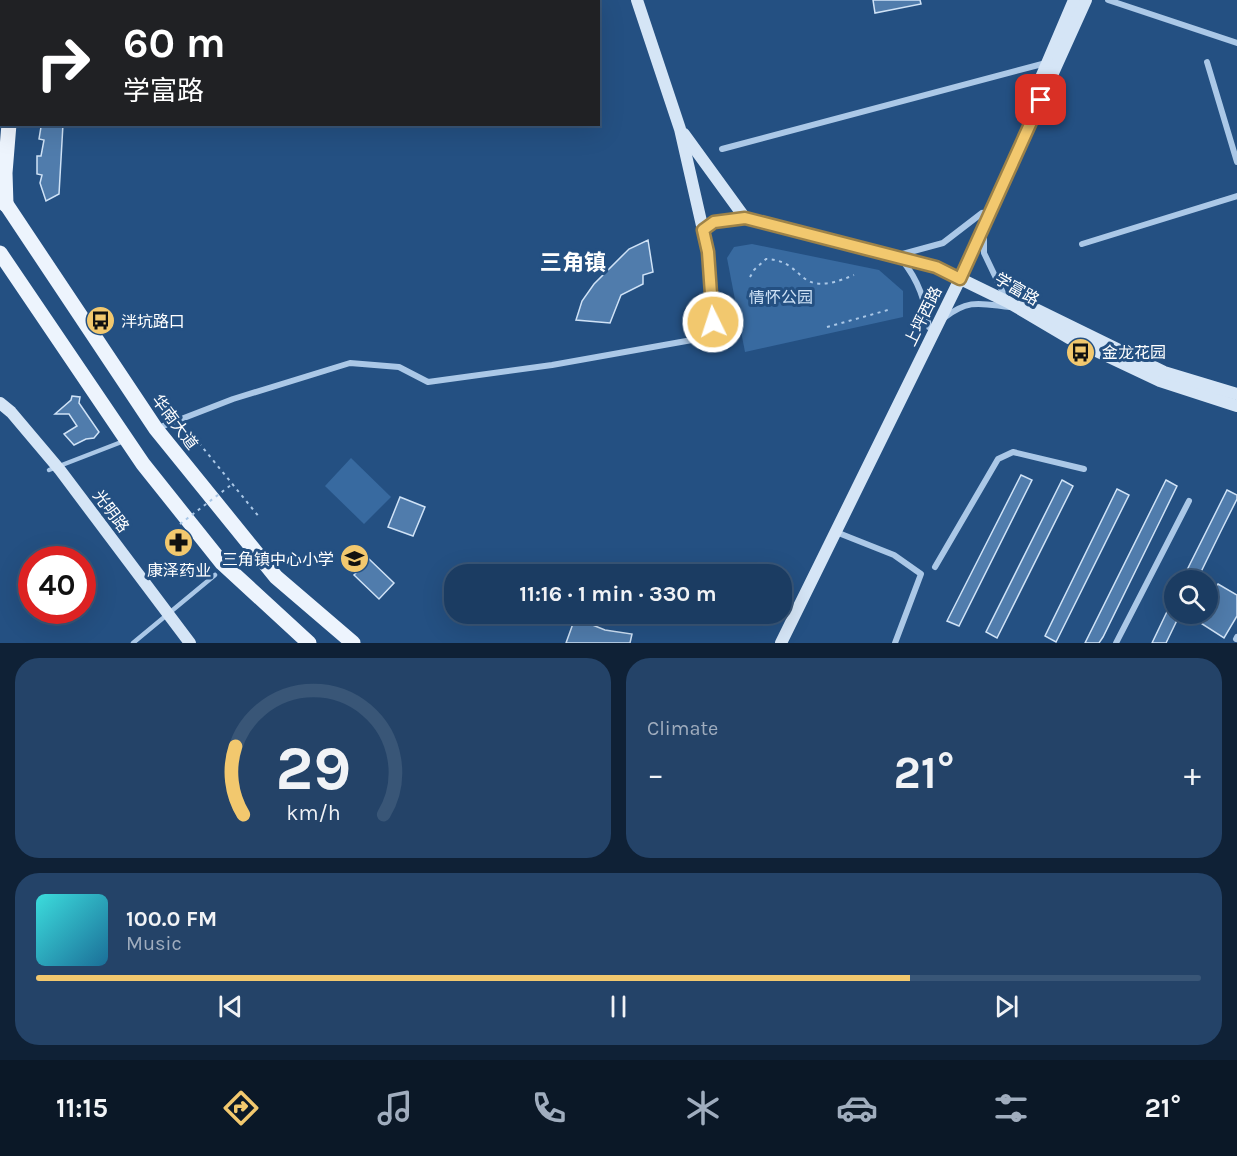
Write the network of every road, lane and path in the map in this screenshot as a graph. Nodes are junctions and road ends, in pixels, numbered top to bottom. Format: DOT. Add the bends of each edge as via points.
graph roads {
  1 [pos="637,0"];
  2 [pos="1074,0"];
  3 [pos="1086,0"];
  4 [pos="1108,0"];
  5 [pos="1237,44"];
  6 [pos="1207,62"];
  7 [pos="1048,63"];
  8 [pos="9,126"];
  9 [pos="680,129"];
  10 [pos="722,149"];
  11 [pos="1237,162"];
  12 [pos="1237,196"];
  13 [pos="3,200"];
  14 [pos="745,218"];
  15 [pos="983,219"];
  16 [pos="703,230"];
  17 [pos="1082,244"];
  18 [pos="897,257"];
  19 [pos="2,260"];
  20 [pos="959,274"];
  21 [pos="854,275"];
  22 [pos="750,277"];
  23 [pos="1012,305"];
  24 [pos="888,310"];
  25 [pos="934,324"];
  26 [pos="827,327"];
  27 [pos="708,332"];
  28 [pos="1237,394"];
  29 [pos="0,403"];
  30 [pos="1237,406"];
  31 [pos="156,429"];
  32 [pos="126,440"];
  33 [pos="199,443"];
  34 [pos="1084,469"];
  35 [pos="49,470"];
  36 [pos="231,485"];
  37 [pos="1189,501"];
  38 [pos="260,518"];
  39 [pos="180,524"];
  40 [pos="835,531"];
  41 [pos="935,567"];
  42 [pos="215,574"];
  43 [pos="168,614"];
  44 [pos="133,643"];
  45 [pos="190,643"];
  46 [pos="309,643"];
  47 [pos="353,643"];
  48 [pos="774,643"];
  49 [pos="780,643"];
  50 [pos="895,643"];
  51 [pos="1116,643"];
  1 -- 9 [label="street"];
  2 -- 7 [label="street, 上坪西路"];
  3 -- 15 [label="street, 上坪西路"];
  4 -- 5 [label="street"];
  6 -- 11 [label="street"];
  7 -- 10 [label="street"];
  7 -- 15 [label="street, 上坪西路"];
  8 -- 13 [label="main road"];
  9 -- 14 [label="street"];
  9 -- 16 [label="street"];
  12 -- 17 [label="street"];
  13 -- 31 [label="main road, 华南大道"];
  14 -- 16 [label="street, 学富路" via="714,222"];
  14 -- 18 [label="street, 学富路"];
  15 -- 18 [label="street" via="943,243"];
  15 -- 20 [label="street, 上坪西路"];
  15 -- 23 [label="street" via="984,253"];
  16 -- 27 [label="street" via="713,322"];
  18 -- 20 [label="street, 学富路"];
  18 -- 25 [label="street" via="916,278"];
  19 -- 32 [label="main road"];
  20 -- 23 [label="street, 学富路"];
  20 -- 25 [label="street, 上坪西路"];
  20 -- 28 [label="street, 学富路" via="1164,372"];
  21 -- 22 [label="path" via="823,286 801,278 778,260 766,259"];
  23 -- 25 [label="street" via="978,302 955,309"];
  23 -- 30 [label="street, 学富路" via="1069,338 1160,381"];
  24 -- 26 [label="path"];
  25 -- 40 [label="street, 上坪西路"];
  25 -- 48 [label="street, 上坪西路"];
  27 -- 31 [label="street" via="692,340 428,382 399,367 350,363 233,399"];
  29 -- 43 [label="street, 光明路" via="60,470"];
  31 -- 47 [label="main road, 华南大道" via="276,577"];
  32 -- 35 [label="lane"];
  32 -- 46 [label="main road" via="222,563"];
  33 -- 36 [label="path"];
  34 -- 41 [label="street" via="1013,452 998,459"];
  36 -- 38 [label="path"];
  36 -- 39 [label="path, bridge"];
  37 -- 51 [label="street"];
  40 -- 49 [label="street, 上坪西路"];
  40 -- 50 [label="street" via="894,555 921,573"];
  42 -- 43 [label="lane"];
  43 -- 44 [label="lane"];
  43 -- 45 [label="street, 光明路"];
}
